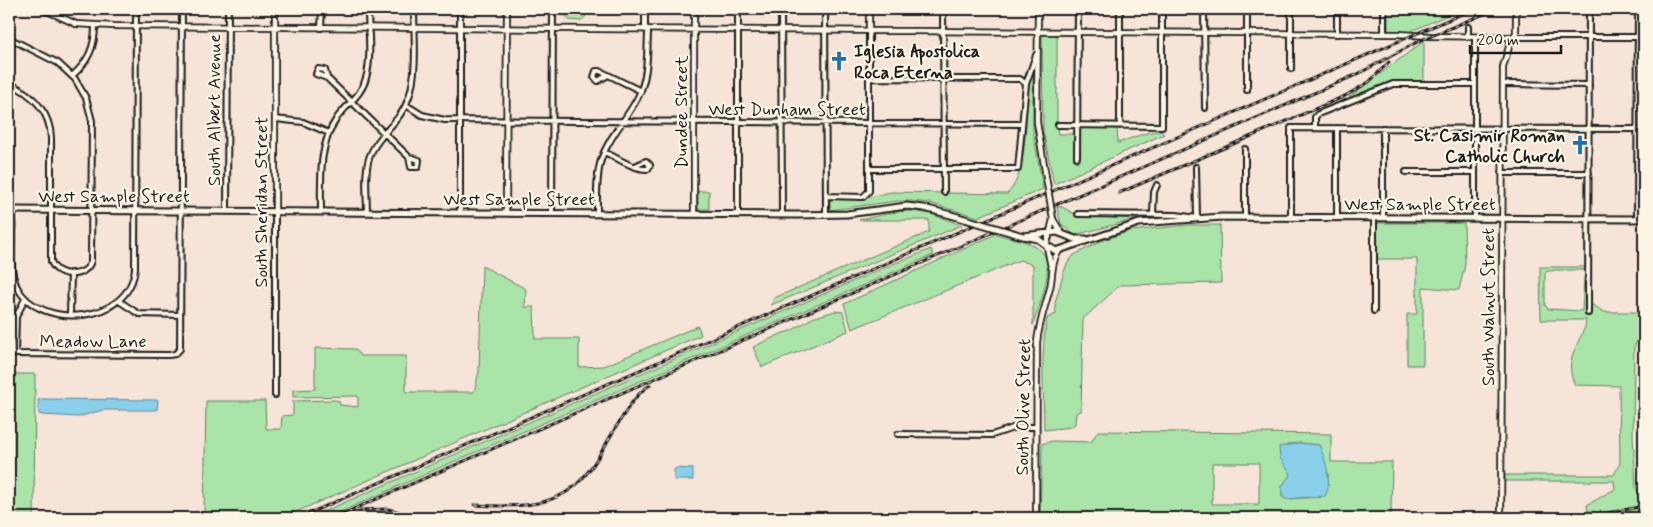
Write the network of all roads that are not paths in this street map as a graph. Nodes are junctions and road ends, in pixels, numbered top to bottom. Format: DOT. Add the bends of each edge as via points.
graph roads {
  1 [pos="43,9"];
  2 [pos="136,9"];
  3 [pos="182,9"];
  4 [pos="228,9"];
  5 [pos="275,9"];
  6 [pos="322,9"];
  7 [pos="368,9"];
  8 [pos="414,9"];
  9 [pos="460,9"];
  10 [pos="507,9"];
  11 [pos="553,9"];
  12 [pos="645,9"];
  13 [pos="694,9"];
  14 [pos="738,9"];
  15 [pos="781,9"];
  16 [pos="825,9"];
  17 [pos="869,9"];
  18 [pos="944,9"];
  19 [pos="1038,9"];
  20 [pos="1078,9"];
  21 [pos="1120,9"];
  22 [pos="1162,9"];
  23 [pos="1204,9"];
  24 [pos="1247,9"];
  25 [pos="1291,9"];
  26 [pos="1337,9"];
  27 [pos="1384,9"];
  28 [pos="1516,9"];
  29 [pos="1589,9"];
  30 [pos="1638,9"];
  31 [pos="96,26"];
  32 [pos="136,26"];
  33 [pos="182,26"];
  34 [pos="228,27"];
  35 [pos="275,27"];
  36 [pos="1468,27"];
  37 [pos="322,28"];
  38 [pos="368,28"];
  39 [pos="414,28"];
  40 [pos="460,29"];
  41 [pos="507,29"];
  42 [pos="553,29"];
  43 [pos="646,30"];
  44 [pos="694,30"];
  45 [pos="781,30"];
  46 [pos="738,31"];
  47 [pos="825,31"];
  48 [pos="869,32"];
  49 [pos="944,32"];
  50 [pos="1038,33"];
  51 [pos="1078,33"];
  52 [pos="1120,33"];
  53 [pos="1162,33"];
  54 [pos="1204,33"];
  55 [pos="1247,33"];
  56 [pos="1291,33"];
  57 [pos="1337,34"];
  58 [pos="1384,34"];
  59 [pos="1513,36"];
  60 [pos="1589,36"];
  61 [pos="1638,36"];
  62 [pos="1468,37"];
  63 [pos="1475,37"];
  64 [pos="9,38"];
  65 [pos="1037,53"];
  66 [pos="1291,69"];
  67 [pos="1029,74"];
  68 [pos="608,75"];
  69 [pos="72,76"];
  70 [pos="328,78"];
  71 [pos="869,78"];
  72 [pos="944,78"];
  73 [pos="1020,79"];
  74 [pos="9,83"];
  75 [pos="1026,84"];
  76 [pos="1475,84"];
  77 [pos="1503,84"];
  78 [pos="1589,84"];
  79 [pos="1247,90"];
  80 [pos="641,91"];
  81 [pos="352,102"];
  82 [pos="406,105"];
  83 [pos="1204,108"];
  84 [pos="275,119"];
  85 [pos="460,121"];
  86 [pos="506,121"];
  87 [pos="553,121"];
  88 [pos="623,122"];
  89 [pos="694,122"];
  90 [pos="738,122"];
  91 [pos="782,123"];
  92 [pos="826,123"];
  93 [pos="869,124"];
  94 [pos="944,124"];
  95 [pos="1022,124"];
  96 [pos="1058,126"];
  97 [pos="1077,126"];
  98 [pos="1120,126"];
  99 [pos="1315,128"];
  100 [pos="1337,128"];
  101 [pos="1383,128"];
  102 [pos="1475,128"];
  103 [pos="1502,128"];
  104 [pos="1589,129"];
  105 [pos="1637,129"];
  106 [pos="329,133"];
  107 [pos="385,134"];
  108 [pos="9,141"];
  109 [pos="1245,149"];
  110 [pos="604,152"];
  111 [pos="409,157"];
  112 [pos="1077,157"];
  113 [pos="635,166"];
  114 [pos="1196,167"];
  115 [pos="869,169"];
  116 [pos="944,170"];
  117 [pos="1406,172"];
  118 [pos="1475,172"];
  119 [pos="1502,173"];
  120 [pos="1589,173"];
  121 [pos="1157,185"];
  122 [pos="944,192"];
  123 [pos="826,196"];
  124 [pos="10,210"];
  125 [pos="51,210"];
  126 [pos="92,210"];
  127 [pos="135,210"];
  128 [pos="181,210"];
  129 [pos="227,211"];
  130 [pos="275,211"];
  131 [pos="321,212"];
  132 [pos="367,212"];
  133 [pos="460,212"];
  134 [pos="506,213"];
  135 [pos="552,213"];
  136 [pos="597,214"];
  137 [pos="694,214"];
  138 [pos="1078,214"];
  139 [pos="1153,214"];
  140 [pos="738,215"];
  141 [pos="782,215"];
  142 [pos="826,215"];
  143 [pos="1197,218"];
  144 [pos="1245,218"];
  145 [pos="1291,218"];
  146 [pos="1337,218"];
  147 [pos="1374,218"];
  148 [pos="1384,218"];
  149 [pos="1474,218"];
  150 [pos="1502,218"];
  151 [pos="1053,219"];
  152 [pos="1589,219"];
  153 [pos="1637,219"];
  154 [pos="1644,219"];
  155 [pos="1050,232"];
  156 [pos="1062,233"];
  157 [pos="1023,236"];
  158 [pos="1087,239"];
  159 [pos="1047,246"];
  160 [pos="1061,250"];
  161 [pos="10,257"];
  162 [pos="1052,268"];
  163 [pos="71,273"];
  164 [pos="25,299"];
  165 [pos="120,301"];
  166 [pos="1374,311"];
  167 [pos="1588,313"];
  168 [pos="70,314"];
  169 [pos="180,315"];
  170 [pos="9,354"];
  171 [pos="16,354"];
  172 [pos="275,395"];
  173 [pos="1036,427"];
  174 [pos="898,434"];
  175 [pos="1036,518"];
  176 [pos="1501,518"];
  1 -- 31 [label="street" via="70,22"];
  2 -- 32 [label="street"];
  3 -- 33 [label="street"];
  4 -- 34 [label="street, South Albert Avenue"];
  5 -- 35 [label="street, South Sheridan Street"];
  6 -- 37 [label="street"];
  7 -- 38 [label="street"];
  8 -- 39 [label="street"];
  9 -- 40 [label="street"];
  10 -- 41 [label="street"];
  11 -- 42 [label="street"];
  12 -- 43 [label="street"];
  13 -- 44 [label="street, Dundee Street"];
  14 -- 46 [label="street"];
  15 -- 45 [label="street"];
  16 -- 47 [label="street"];
  17 -- 48 [label="street"];
  18 -- 49 [label="street"];
  19 -- 50 [label="street"];
  20 -- 51 [label="street"];
  21 -- 52 [label="street"];
  22 -- 53 [label="street"];
  23 -- 54 [label="street"];
  24 -- 55 [label="street"];
  25 -- 56 [label="street"];
  26 -- 57 [label="street"];
  27 -- 58 [label="street"];
  28 -- 59 [label="street, South Walnut Street" via="1516,33"];
  29 -- 60 [label="street"];
  30 -- 61 [label="street"];
  31 -- 32 [label="street"];
  31 -- 69 [label="street" via="88,59"];
  32 -- 33 [label="street"];
  32 -- 127 [label="street"];
  33 -- 34 [label="street"];
  33 -- 128 [label="street"];
  34 -- 35 [label="street"];
  34 -- 129 [label="street, South Albert Avenue"];
  35 -- 37 [label="street"];
  35 -- 84 [label="street, South Sheridan Street"];
  36 -- 62 [label="street"];
  37 -- 38 [label="street"];
  38 -- 39 [label="street"];
  38 -- 81 [label="street" via="366,78"];
  39 -- 40 [label="street"];
  39 -- 82 [label="street" via="413,81"];
  40 -- 41 [label="street"];
  40 -- 85 [label="street"];
  41 -- 42 [label="street"];
  41 -- 86 [label="street"];
  42 -- 43 [label="street"];
  42 -- 87 [label="street"];
  43 -- 44 [label="street"];
  43 -- 80 [label="street" via="646,72"];
  44 -- 46 [label="street"];
  44 -- 89 [label="street, Dundee Street"];
  45 -- 46 [label="street"];
  45 -- 47 [label="street"];
  45 -- 91 [label="street"];
  46 -- 90 [label="street"];
  47 -- 48 [label="street"];
  47 -- 92 [label="street"];
  48 -- 49 [label="street"];
  48 -- 71 [label="street"];
  49 -- 50 [label="street"];
  49 -- 72 [label="street"];
  50 -- 51 [label="street"];
  50 -- 65 [label="street"];
  51 -- 52 [label="street"];
  51 -- 97 [label="street"];
  52 -- 53 [label="street"];
  52 -- 98 [label="street"];
  53 -- 54 [label="street"];
  53 -- 98 [label="street" via="1162,126"];
  54 -- 55 [label="street"];
  54 -- 83 [label="street"];
  55 -- 56 [label="street"];
  55 -- 79 [label="street"];
  56 -- 57 [label="street"];
  56 -- 66 [label="street"];
  57 -- 58 [label="street"];
  58 -- 62 [label="street"];
  59 -- 60 [label="street"];
  59 -- 63 [label="street"];
  59 -- 77 [label="street, South Walnut Street" via="1503,62"];
  60 -- 61 [label="street"];
  60 -- 78 [label="street"];
  61 -- 105 [label="street"];
  62 -- 63 [label="street"];
  63 -- 76 [label="street"];
  64 -- 69 [label="street" via="58,63"];
  65 -- 67 [label="street"];
  65 -- 151 [label="street, bridge" via="1037,122"];
  67 -- 73 [label="street"];
  67 -- 75 [label="street"];
  68 -- 80 [label="street"];
  69 -- 126 [label="street" via="83,92 91,114"];
  70 -- 81 [label="street"];
  71 -- 72 [label="street"];
  71 -- 93 [label="street"];
  72 -- 73 [label="street"];
  72 -- 94 [label="street"];
  73 -- 75 [label="street"];
  74 -- 125 [label="street" via="34,98 49,124"];
  75 -- 95 [label="street"];
  76 -- 99 [label="street" via="1393,84 1318,114"];
  76 -- 102 [label="street"];
  77 -- 78 [label="street"];
  77 -- 103 [label="street, South Walnut Street"];
  78 -- 104 [label="street"];
  80 -- 88 [label="street"];
  81 -- 106 [label="street"];
  81 -- 107 [label="street"];
  82 -- 85 [label="street, West Dunham Street" via="431,118"];
  82 -- 107 [label="street"];
  84 -- 106 [label="street" via="303,122"];
  84 -- 130 [label="street, South Sheridan Street"];
  85 -- 86 [label="street, West Dunham Street"];
  85 -- 133 [label="street"];
  86 -- 87 [label="street, West Dunham Street"];
  86 -- 134 [label="street"];
  87 -- 88 [label="street, West Dunham Street"];
  87 -- 135 [label="street"];
  88 -- 89 [label="street, West Dunham Street"];
  88 -- 110 [label="street"];
  89 -- 90 [label="street, West Dunham Street"];
  89 -- 137 [label="street, Dundee Street"];
  90 -- 91 [label="street, West Dunham Street"];
  90 -- 140 [label="street"];
  91 -- 92 [label="street, West Dunham Street"];
  91 -- 141 [label="street"];
  92 -- 93 [label="street, West Dunham Street"];
  92 -- 123 [label="street"];
  93 -- 94 [label="street, West Dunham Street"];
  93 -- 115 [label="street"];
  94 -- 95 [label="street, West Dunham Street"];
  94 -- 116 [label="street"];
  95 -- 116 [label="street" via="1018,168"];
  96 -- 97 [label="street"];
  97 -- 98 [label="street"];
  97 -- 112 [label="street"];
  99 -- 100 [label="street"];
  99 -- 145 [label="street" via="1291,128"];
  100 -- 101 [label="street"];
  100 -- 146 [label="street"];
  101 -- 102 [label="street"];
  101 -- 148 [label="street"];
  102 -- 103 [label="street"];
  102 -- 118 [label="street"];
  103 -- 104 [label="street"];
  103 -- 119 [label="street, South Walnut Street"];
  104 -- 105 [label="street"];
  104 -- 120 [label="street"];
  105 -- 153 [label="street"];
  106 -- 131 [label="street" via="322,161"];
  107 -- 111 [label="street"];
  107 -- 132 [label="street" via="368,161"];
  108 -- 124 [label="street"];
  109 -- 144 [label="street"];
  110 -- 113 [label="street"];
  110 -- 136 [label="street" via="598,176"];
  114 -- 143 [label="street"];
  115 -- 116 [label="street"];
  115 -- 123 [label="street" via="867,195"];
  116 -- 122 [label="street"];
  117 -- 118 [label="street"];
  118 -- 149 [label="street"];
  119 -- 120 [label="street"];
  119 -- 150 [label="street, South Walnut Street"];
  120 -- 152 [label="street"];
  121 -- 139 [label="street"];
  123 -- 142 [label="street"];
  124 -- 125 [label="main road, West Sample Street"];
  124 -- 161 [label="street"];
  125 -- 126 [label="main road, West Sample Street"];
  125 -- 163 [label="street" via="52,265 61,273"];
  126 -- 127 [label="main road, West Sample Street"];
  126 -- 163 [label="street" via="91,263 84,272"];
  127 -- 128 [label="main road, West Sample Street"];
  127 -- 165 [label="street" via="134,272"];
  128 -- 129 [label="main road, West Sample Street"];
  128 -- 169 [label="street"];
  129 -- 130 [label="main road, West Sample Street"];
  130 -- 131 [label="main road, West Sample Street"];
  130 -- 172 [label="street, South Sheridan Street"];
  131 -- 132 [label="main road, West Sample Street"];
  132 -- 133 [label="main road, West Sample Street"];
  133 -- 134 [label="main road, West Sample Street"];
  134 -- 135 [label="main road, West Sample Street"];
  135 -- 136 [label="main road, West Sample Street"];
  136 -- 137 [label="main road, West Sample Street"];
  137 -- 140 [label="main road, West Sample Street"];
  138 -- 139 [label="street, West Sample Street"];
  139 -- 143 [label="street, West Sample Street"];
  140 -- 141 [label="main road, West Sample Street"];
  141 -- 142 [label="main road, West Sample Street"];
  142 -- 157 [label="main road, West Sample Street, bridge" via="908,206"];
  143 -- 144 [label="main road, West Sample Street"];
  143 -- 158 [label="main road, West Sample Street" via="1139,223"];
  144 -- 145 [label="main road, West Sample Street"];
  145 -- 146 [label="main road, West Sample Street"];
  146 -- 147 [label="main road, West Sample Street"];
  147 -- 148 [label="main road, West Sample Street"];
  147 -- 166 [label="street"];
  148 -- 149 [label="main road, West Sample Street"];
  149 -- 150 [label="main road, West Sample Street"];
  150 -- 152 [label="main road, West Sample Street"];
  150 -- 176 [label="street, South Walnut Street"];
  151 -- 155 [label="street"];
  151 -- 156 [label="street"];
  152 -- 153 [label="main road, West Sample Street"];
  152 -- 167 [label="street"];
  153 -- 154 [label="main road, West Sample Street"];
  155 -- 156 [label="main road"];
  155 -- 157 [label="main road, West Sample Street"];
  155 -- 159 [label="main road"];
  156 -- 158 [label="main road, West Sample Street" via="1075,240"];
  156 -- 160 [label="main road" via="1065,240"];
  157 -- 159 [label="main road, West Sample Street" via="1038,239"];
  158 -- 160 [label="main road, West Sample Street"];
  159 -- 160 [label="main road"];
  159 -- 162 [label="street, South Olive Street"];
  160 -- 162 [label="street, South Olive Street"];
  161 -- 164 [label="street" via="15,282"];
  162 -- 173 [label="street, South Olive Street" via="1037,342"];
  163 -- 168 [label="street"];
  164 -- 168 [label="street" via="47,312"];
  164 -- 171 [label="street" via="16,317"];
  165 -- 168 [label="street" via="97,312"];
  165 -- 169 [label="street" via="139,314"];
  169 -- 171 [label="street, Meadow Lane" via="180,347 169,355"];
  170 -- 171 [label="street, Meadow Lane"];
  173 -- 174 [label="street" via="1016,427 992,435"];
  173 -- 175 [label="street, South Olive Street"];
}
